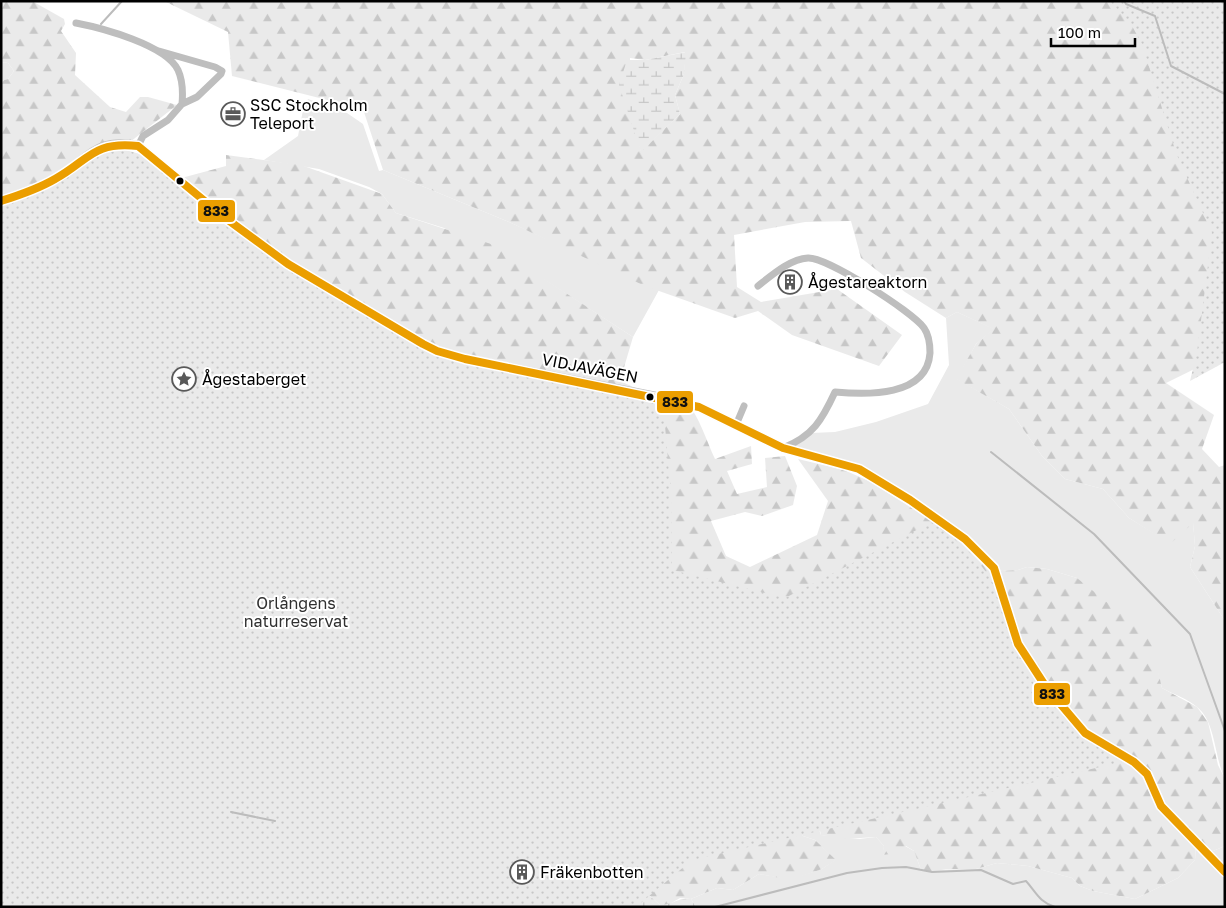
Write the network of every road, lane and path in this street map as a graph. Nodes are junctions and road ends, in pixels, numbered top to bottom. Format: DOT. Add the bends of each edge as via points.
graph roads {
  1 [pos="76,23"];
  2 [pos="159,51"];
  3 [pos="182,104"];
  4 [pos="138,146"];
  5 [pos="1,201"];
  6 [pos="758,286"];
  7 [pos="744,406"];
  8 [pos="736,425"];
  9 [pos="783,448"];
  10 [pos="1225,872"];
  1 -- 2 [label="street"];
  2 -- 3 [label="street" via="178,69 183,88"];
  2 -- 3 [label="street" via="222,71 197,97"];
  3 -- 4 [label="street" via="168,120 143,136"];
  4 -- 5 [label="street" via="102,147 48,183"];
  4 -- 8 [label="street, VIDJAVÄGEN" via="224,217 288,264 437,351 672,400 699,407"];
  6 -- 9 [label="street" via="798,260 818,259 913,316 929,338 930,359 917,380 902,389 874,393 835,392 811,432 799,442"];
  7 -- 8 [label="street"];
  8 -- 9 [label="street, VIDJAVÄGEN"];
  9 -- 10 [label="street, VIDJAVÄGEN" via="859,469 965,539 994,568 1018,644 1046,688 1085,732 1134,762 1147,774 1161,806"];
}
